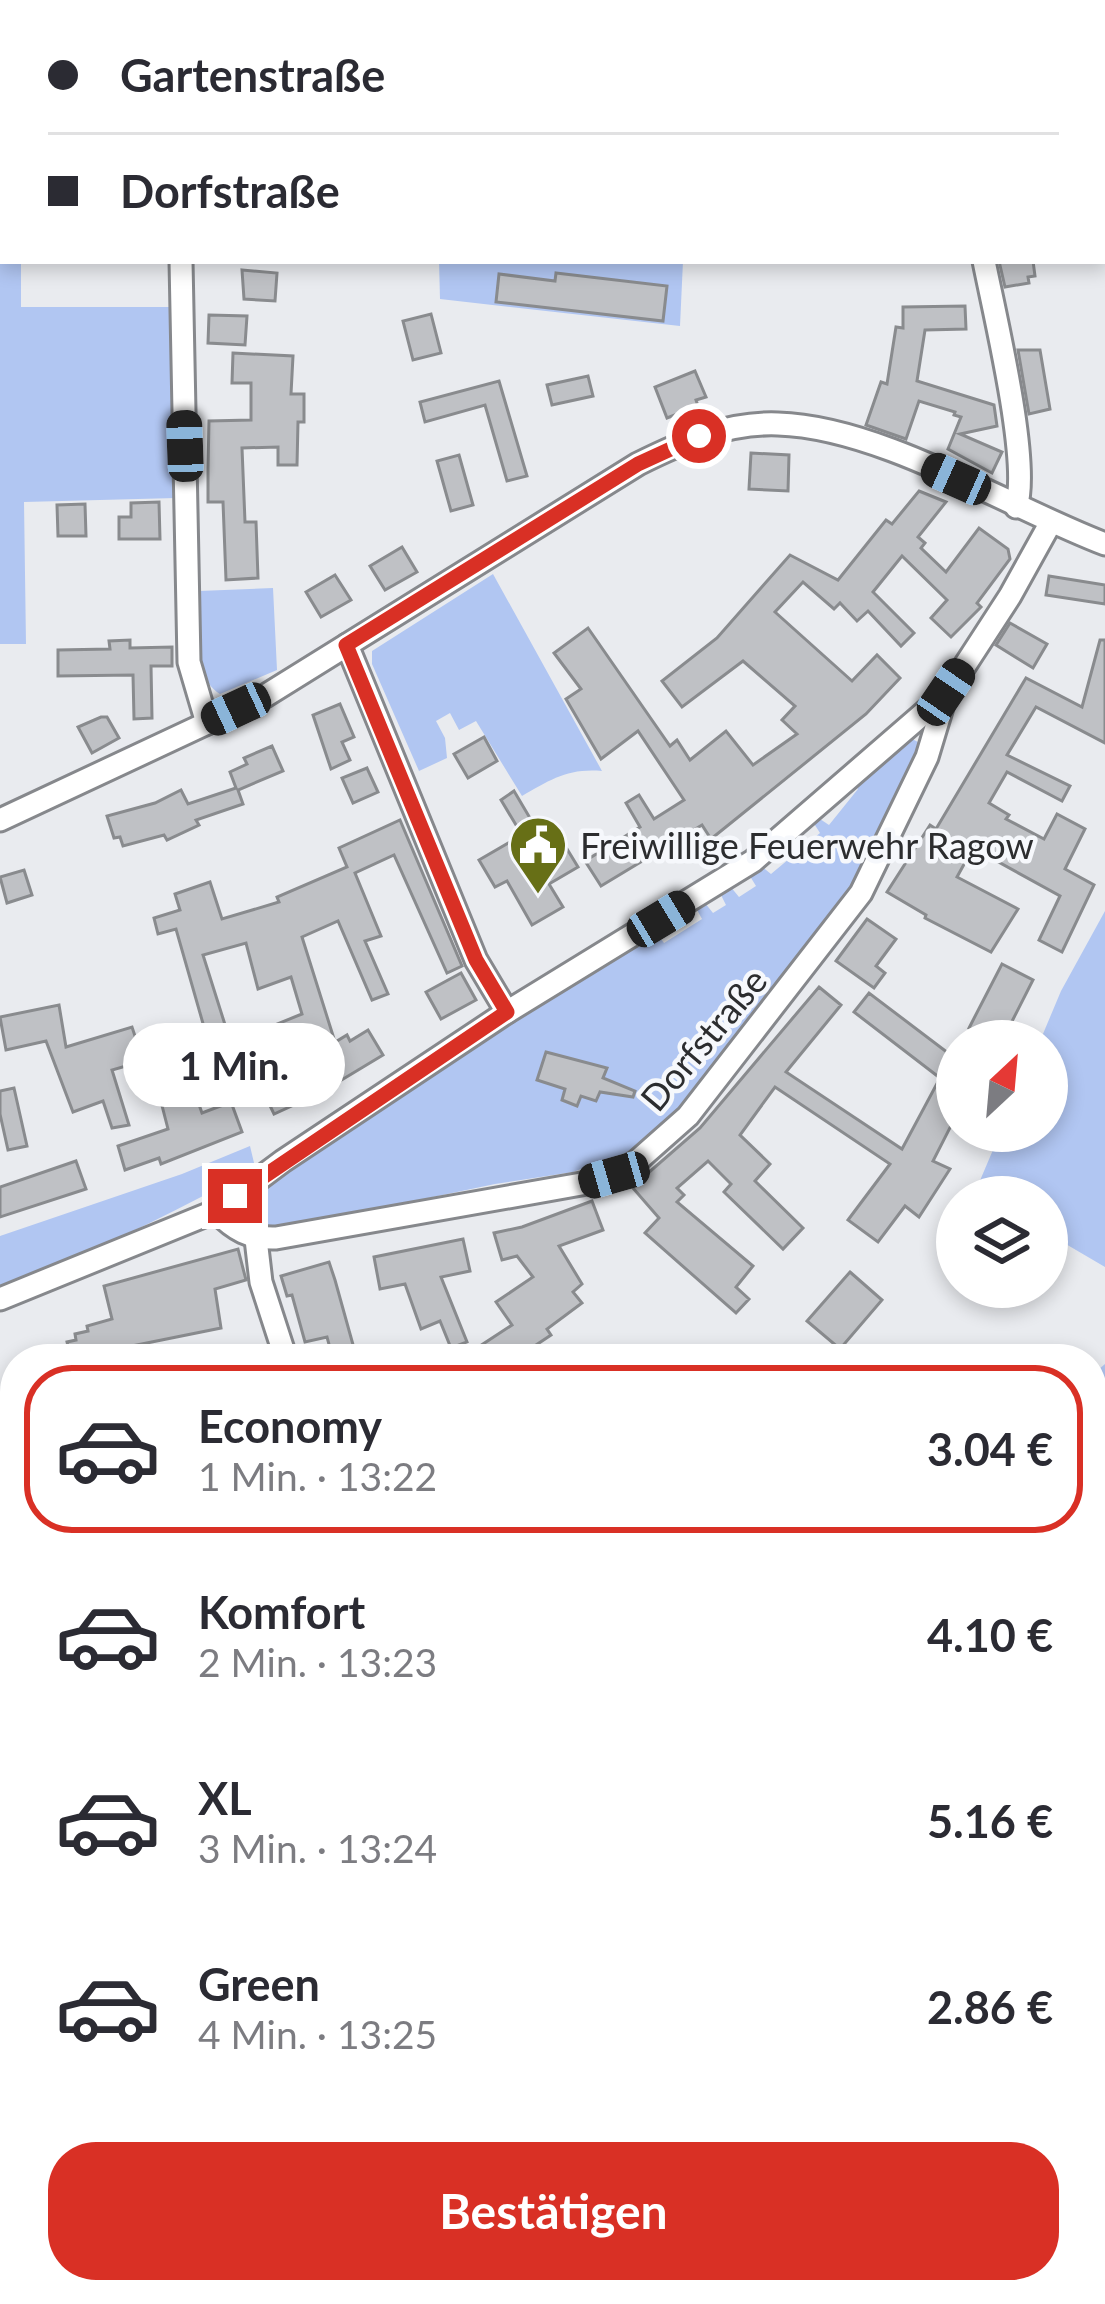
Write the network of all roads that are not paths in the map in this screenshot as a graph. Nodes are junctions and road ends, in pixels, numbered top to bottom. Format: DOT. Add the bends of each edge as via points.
graph roads {
  1 [pos="181,264"];
  2 [pos="985,264"];
  3 [pos="1016,507"];
  4 [pos="1052,522"];
  5 [pos="1105,544"];
  6 [pos="346,645"];
  7 [pos="946,692"];
  8 [pos="207,723"];
  9 [pos="0,820"];
  10 [pos="507,1012"];
  11 [pos="216,1211"];
  12 [pos="256,1239"];
  13 [pos="0,1299"];
  14 [pos="281,1344"];
  1 -- 8 [label="street" via="189,662"];
  2 -- 3 [label="street" via="1017,448"];
  3 -- 4 [label="street"];
  3 -- 6 [label="street" via="838,434 778,424 727,429 638,464"];
  4 -- 5 [label="street"];
  4 -- 7 [label="street, Dorfstraße"];
  6 -- 8 [label="street"];
  6 -- 10 [label="street" via="476,960"];
  7 -- 10 [label="street, Dorfstraße" via="752,860"];
  7 -- 12 [label="street, Dorfstraße" via="927,757 861,893 688,1116 636,1162 587,1183"];
  8 -- 9 [label="street"];
  10 -- 11 [label="street, Dorfstraße"];
  11 -- 12 [label="street"];
  11 -- 13 [label="street, Dorfstraße"];
  12 -- 14 [label="street"];
}
